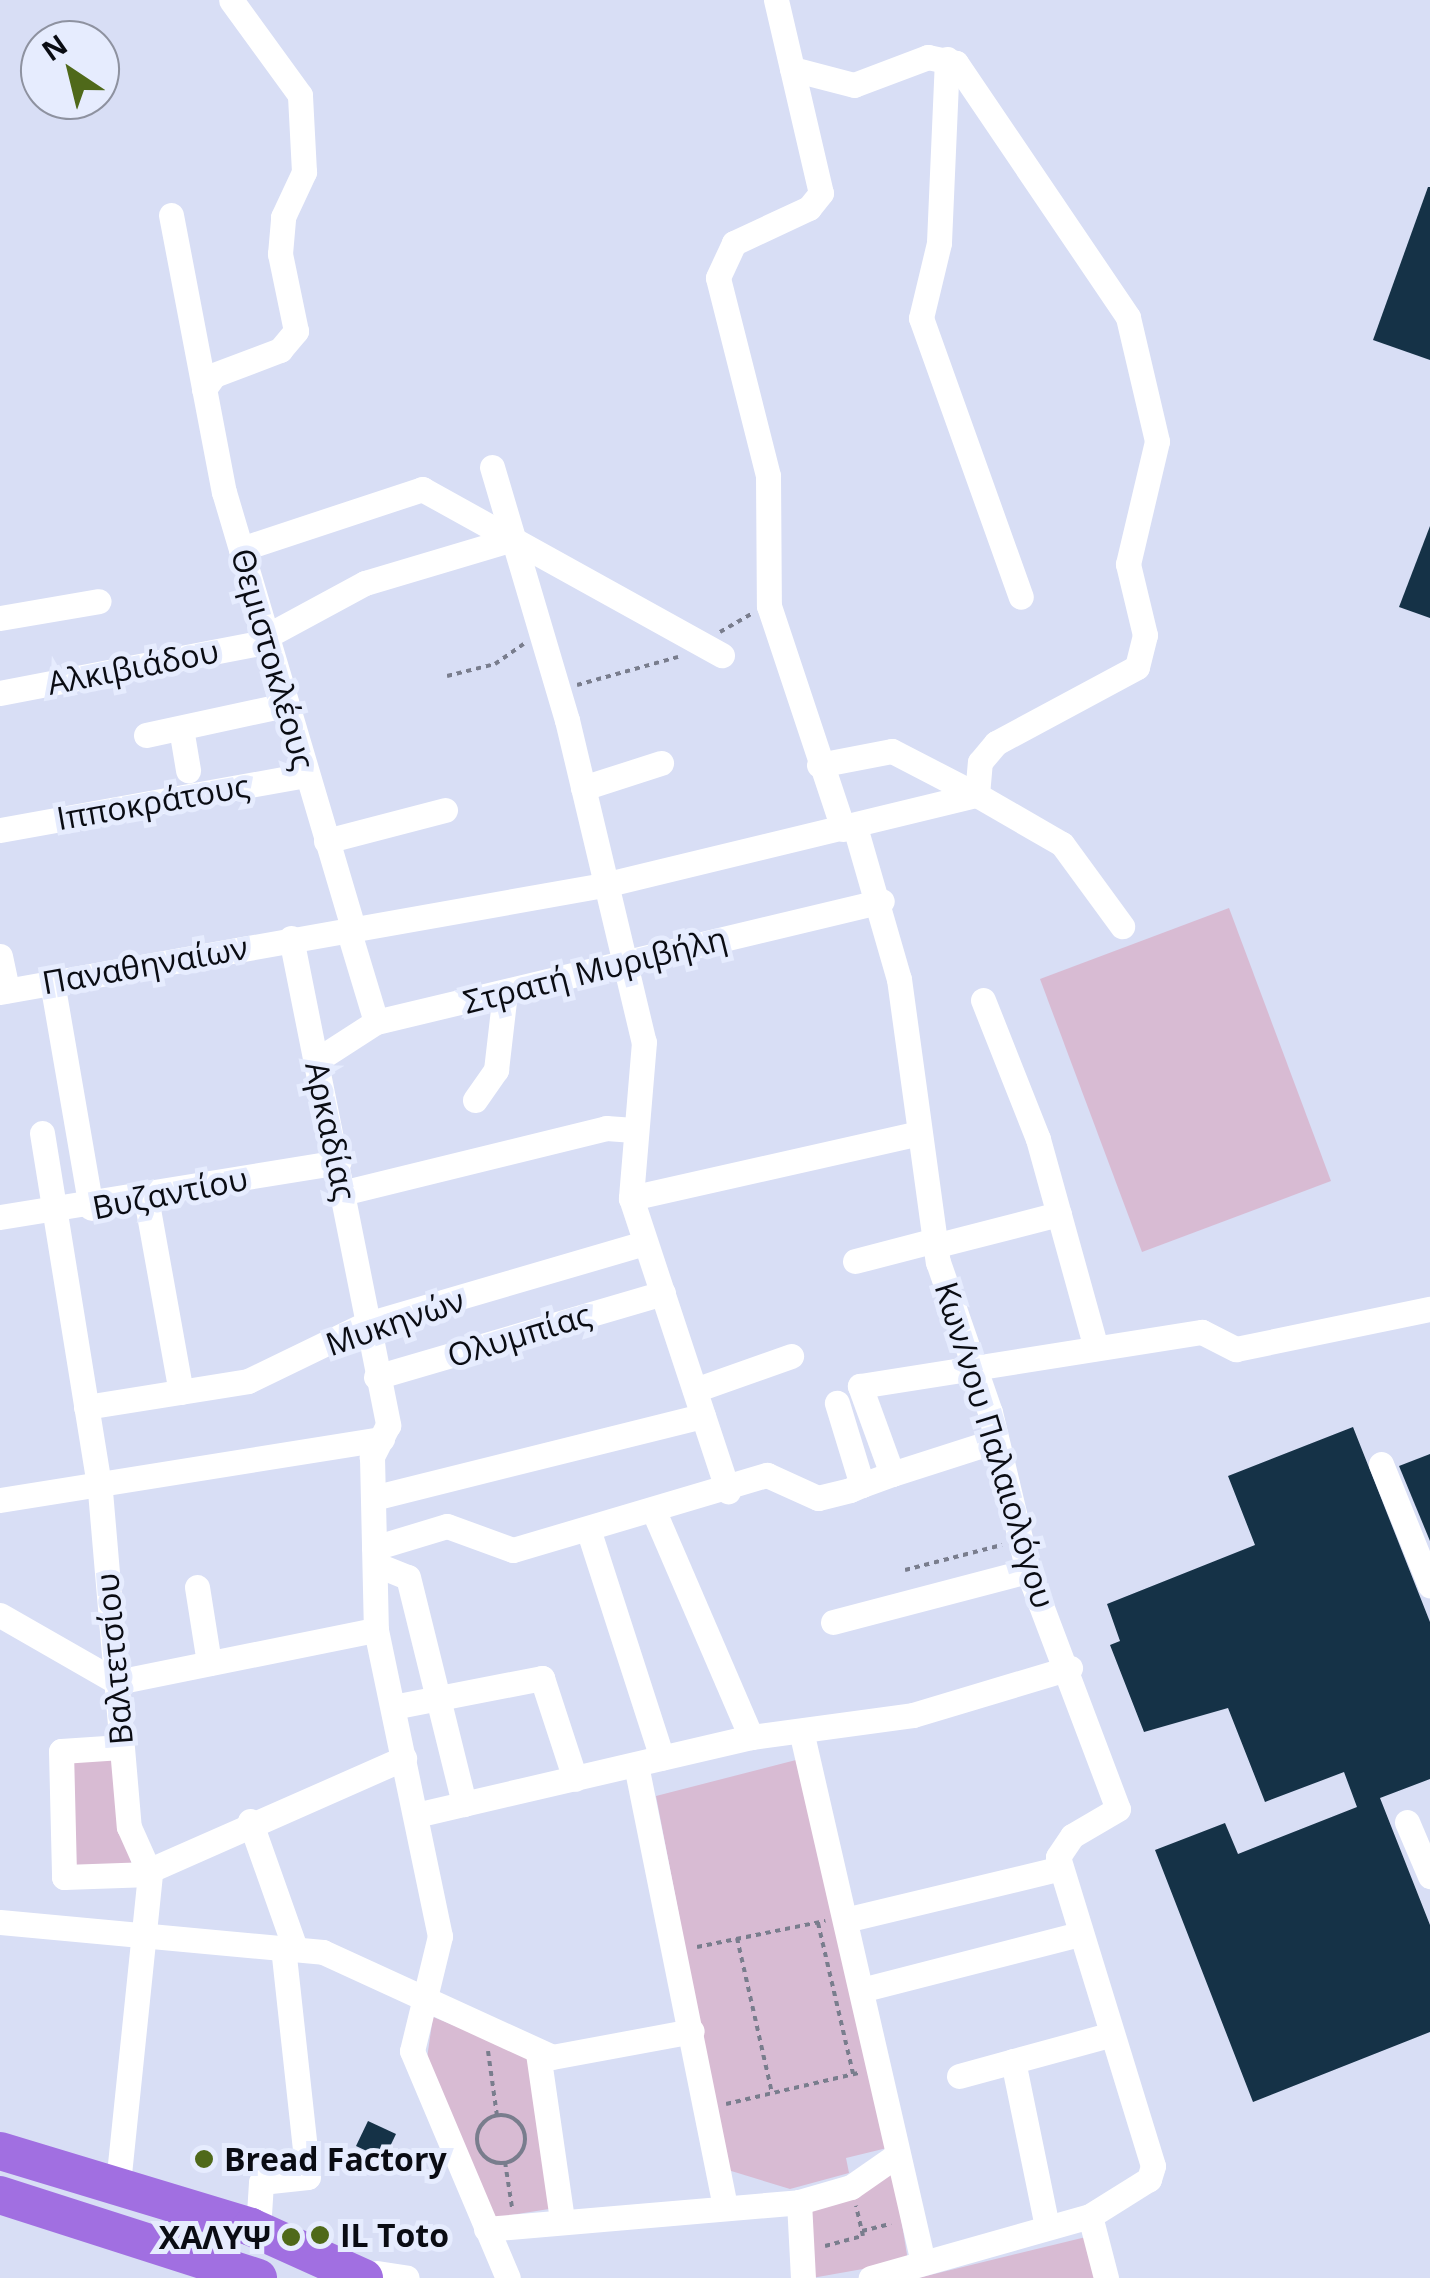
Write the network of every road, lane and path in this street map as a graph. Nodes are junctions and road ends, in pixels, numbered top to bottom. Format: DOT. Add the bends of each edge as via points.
graph roads {
  1 [pos="230,0"];
  2 [pos="776,0"];
  3 [pos="947,59"];
  4 [pos="792,69"];
  5 [pos="171,215"];
  6 [pos="204,389"];
  7 [pos="492,467"];
  8 [pos="514,538"];
  9 [pos="241,550"];
  10 [pos="1021,597"];
  11 [pos="99,601"];
  12 [pos="0,618"];
  13 [pos="541,631"];
  14 [pos="266,640"];
  15 [pos="722,655"];
  16 [pos="660,667"];
  17 [pos="446,676"];
  18 [pos="558,688"];
  19 [pos="0,693"];
  20 [pos="285,705"];
  21 [pos="181,728"];
  22 [pos="146,735"];
  23 [pos="661,763"];
  24 [pos="819,766"];
  25 [pos="188,770"];
  26 [pos="306,774"];
  27 [pos="583,788"];
  28 [pos="977,795"];
  29 [pos="445,810"];
  30 [pos="849,828"];
  31 [pos="0,830"];
  32 [pos="326,842"];
  33 [pos="604,885"];
  34 [pos="882,900"];
  35 [pos="1122,926"];
  36 [pos="350,928"];
  37 [pos="291,938"];
  38 [pos="0,956"];
  39 [pos="625,962"];
  40 [pos="52,982"];
  41 [pos="3,991"];
  42 [pos="504,992"];
  43 [pos="984,1000"];
  44 [pos="376,1022"];
  45 [pos="317,1060"];
  46 [pos="475,1100"];
  47 [pos="634,1130"];
  48 [pos="42,1133"];
  49 [pos="914,1134"];
  50 [pos="339,1162"];
  51 [pos="346,1192"];
  52 [pos="146,1198"];
  53 [pos="631,1198"];
  54 [pos="91,1208"];
  55 [pos="1059,1214"];
  56 [pos="54,1215"];
  57 [pos="0,1217"];
  58 [pos="644,1243"];
  59 [pos="933,1244"];
  60 [pos="855,1260"];
  61 [pos="662,1292"];
  62 [pos="1430,1309"];
  63 [pos="364,1325"];
  64 [pos="1096,1348"];
  65 [pos="791,1356"];
  66 [pos="974,1362"];
  67 [pos="376,1378"];
  68 [pos="695,1390"];
  69 [pos="181,1392"];
  70 [pos="837,1403"];
  71 [pos="86,1408"];
  72 [pos="703,1416"];
  73 [pos="382,1439"];
  74 [pos="995,1441"];
  75 [pos="1380,1464"];
  76 [pos="892,1474"];
  77 [pos="862,1485"];
  78 [pos="100,1491"];
  79 [pos="728,1492"];
  80 [pos="373,1498"];
  81 [pos="0,1500"];
  82 [pos="655,1514"];
  83 [pos="590,1532"];
  84 [pos="1020,1540"];
  85 [pos="374,1556"];
  86 [pos="905,1570"];
  87 [pos="1028,1571"];
  88 [pos="1430,1585"];
  89 [pos="196,1586"];
  90 [pos="0,1615"];
  91 [pos="833,1622"];
  92 [pos="376,1630"];
  93 [pos="209,1664"];
  94 [pos="1070,1668"];
  95 [pos="117,1682"];
  96 [pos="438,1696"];
  97 [pos="392,1707"];
  98 [pos="802,1734"];
  99 [pos="751,1737"];
  100 [pos="121,1747"];
  101 [pos="404,1758"];
  102 [pos="662,1758"];
  103 [pos="636,1765"];
  104 [pos="574,1779"];
  105 [pos="464,1804"];
  106 [pos="416,1815"];
  107 [pos="250,1821"];
  108 [pos="1407,1822"];
  109 [pos="1060,1868"];
  110 [pos="149,1873"];
  111 [pos="1430,1876"];
  112 [pos="844,1919"];
  113 [pos="0,1922"];
  114 [pos="818,1922"];
  115 [pos="149,1931"];
  116 [pos="1079,1934"];
  117 [pos="738,1938"];
  118 [pos="289,1947"];
  119 [pos="677,1950"];
  120 [pos="861,1990"];
  121 [pos="422,2000"];
  122 [pos="484,2024"];
  123 [pos="692,2032"];
  124 [pos="1109,2035"];
  125 [pos="538,2053"];
  126 [pos="1013,2061"];
  127 [pos="879,2068"];
  128 [pos="853,2074"];
  129 [pos="960,2076"];
  130 [pos="772,2094"];
  131 [pos="707,2109"];
  132 [pos="497,2116"];
  133 [pos="0,2151"];
  134 [pos="897,2155"];
  135 [pos="505,2162"];
  136 [pos="118,2182"];
  137 [pos="851,2187"];
  138 [pos="0,2196"];
  139 [pos="724,2202"];
  140 [pos="799,2202"];
  141 [pos="1090,2216"];
  142 [pos="913,2218"];
  143 [pos="562,2219"];
  144 [pos="515,2225"];
  145 [pos="486,2228"];
  146 [pos="1046,2228"];
  147 [pos="258,2230"];
  148 [pos="862,2231"];
  149 [pos="802,2252"];
  150 [pos="922,2258"];
  151 [pos="370,2276"];
  152 [pos="258,2278"];
  153 [pos="407,2278"];
  154 [pos="508,2278"];
  155 [pos="804,2278"];
  156 [pos="873,2278"];
  157 [pos="1106,2278"];
  1 -- 6 [label="street" via="300,94 304,172 284,217 280,254 296,331 280,350 214,375"];
  2 -- 4 [label="street"];
  3 -- 4 [label="street" via="854,85"];
  3 -- 10 [label="street" via="939,242 921,318"];
  3 -- 28 [label="street" via="963,70 1128,317 1156,440 1128,564 1141,661 1123,679 996,742 980,762"];
  4 -- 24 [label="street, Κων/νου Παλαιολόγου" via="821,194 734,242 718,274 768,476 769,606"];
  5 -- 6 [label="street, Θεμιστοκλέους"];
  6 -- 9 [label="street, Θεμιστοκλέους"];
  7 -- 8 [label="street"];
  8 -- 9 [label="street" via="413,488"];
  8 -- 13 [label="street"];
  8 -- 14 [label="street, Αλκιβιάδου" via="365,582"];
  8 -- 15 [label="street"];
  9 -- 14 [label="street, Θεμιστοκλέους"];
  11 -- 12 [label="street"];
  13 -- 17 [label="path" via="498,663"];
  13 -- 18 [label="street"];
  14 -- 19 [label="street, Αλκιβιάδου"];
  14 -- 20 [label="street, Θεμιστοκλέους"];
  16 -- 18 [label="path"];
  18 -- 27 [label="street"];
  20 -- 21 [label="street"];
  20 -- 26 [label="street, Θεμιστοκλέους"];
  21 -- 22 [label="street"];
  21 -- 25 [label="street"];
  23 -- 27 [label="street"];
  24 -- 28 [label="street" via="892,751"];
  24 -- 30 [label="street, Κων/νου Παλαιολόγου"];
  26 -- 31 [label="street, Ιπποκράτους"];
  26 -- 32 [label="street, Θεμιστοκλέους"];
  27 -- 33 [label="street"];
  28 -- 30 [label="street, Παναθηναίων"];
  28 -- 35 [label="street" via="1062,844"];
  29 -- 32 [label="street"];
  30 -- 33 [label="street, Παναθηναίων"];
  30 -- 34 [label="street, Κων/νου Παλαιολόγου"];
  32 -- 36 [label="street, Θεμιστοκλέους"];
  33 -- 36 [label="street, Παναθηναίων"];
  33 -- 39 [label="street"];
  34 -- 39 [label="street, Στρατή Μυριβήλη"];
  34 -- 49 [label="street, Κων/νου Παλαιολόγου"];
  36 -- 37 [label="street, Παναθηναίων"];
  36 -- 44 [label="street, Θεμιστοκλέους"];
  37 -- 40 [label="street, Παναθηναίων"];
  37 -- 45 [label="street, Αρκαδίας"];
  38 -- 41 [label="street"];
  39 -- 42 [label="street, Στρατή Μυριβήλη"];
  39 -- 47 [label="street" via="644,1042"];
  40 -- 41 [label="street, Παναθηναίων"];
  40 -- 54 [label="street"];
  42 -- 44 [label="street, Στρατή Μυριβήλη"];
  42 -- 46 [label="street" via="496,1070"];
  43 -- 55 [label="street"];
  44 -- 45 [label="street, Στρατή Μυριβήλη"];
  45 -- 50 [label="street, Αρκαδίας"];
  47 -- 51 [label="street" via="606,1128"];
  47 -- 53 [label="street"];
  48 -- 56 [label="street, Βαλτετσίου"];
  49 -- 53 [label="street"];
  49 -- 59 [label="street, Κων/νου Παλαιολόγου"];
  50 -- 51 [label="street, Αρκαδίας"];
  50 -- 52 [label="street, Βυζαντίου"];
  51 -- 63 [label="street, Αρκαδίας"];
  52 -- 54 [label="street, Βυζαντίου"];
  52 -- 69 [label="street"];
  53 -- 58 [label="street"];
  54 -- 56 [label="street, Βυζαντίου"];
  55 -- 59 [label="street"];
  55 -- 64 [label="street"];
  56 -- 57 [label="street, Βυζαντίου"];
  56 -- 71 [label="street, Βαλτετσίου"];
  58 -- 61 [label="street"];
  58 -- 63 [label="street, Μυκηνών"];
  59 -- 60 [label="street"];
  59 -- 66 [label="street, Κων/νου Παλαιολόγου"];
  61 -- 67 [label="street, Ολυμπίας"];
  61 -- 68 [label="street"];
  62 -- 64 [label="street" via="1236,1349 1202,1332"];
  63 -- 67 [label="street, Αρκαδίας"];
  63 -- 69 [label="street, Μυκηνών" via="248,1381"];
  64 -- 66 [label="street"];
  65 -- 68 [label="street"];
  66 -- 74 [label="street, Κων/νου Παλαιολόγου"];
  66 -- 76 [label="street" via="860,1386"];
  67 -- 73 [label="street, Αρκαδίας"];
  68 -- 72 [label="street"];
  69 -- 71 [label="street, Μυκηνών"];
  70 -- 77 [label="street"];
  71 -- 78 [label="street, Βαλτετσίου"];
  72 -- 79 [label="street"];
  72 -- 80 [label="street"];
  73 -- 78 [label="street"];
  73 -- 80 [label="street, Αρκαδίας" via="372,1458"];
  74 -- 76 [label="street"];
  74 -- 84 [label="street, Κων/νου Παλαιολόγου"];
  75 -- 88 [label="street"];
  76 -- 77 [label="street"];
  77 -- 79 [label="street" via="818,1498 767,1475"];
  78 -- 81 [label="street"];
  78 -- 95 [label="street, Βαλτετσίου"];
  79 -- 82 [label="street"];
  80 -- 85 [label="street, Αρκαδίας"];
  82 -- 83 [label="street"];
  82 -- 99 [label="street"];
  83 -- 85 [label="street" via="513,1550 434,1526"];
  83 -- 102 [label="street"];
  84 -- 86 [label="path"];
  84 -- 87 [label="street, Κων/νου Παλαιολόγου"];
  85 -- 92 [label="street, Αρκαδίας"];
  85 -- 96 [label="street" via="408,1576"];
  87 -- 91 [label="street"];
  87 -- 94 [label="street, Κων/νου Παλαιολόγου"];
  89 -- 93 [label="street"];
  90 -- 95 [label="street"];
  92 -- 93 [label="street"];
  92 -- 97 [label="street, Αρκαδίας"];
  93 -- 95 [label="street"];
  94 -- 98 [label="street" via="932,1710"];
  94 -- 109 [label="street, Κων/νου Παλαιολόγου" via="1118,1808 1062,1844"];
  95 -- 100 [label="street, Βαλτετσίου"];
  96 -- 97 [label="street"];
  96 -- 104 [label="street" via="548,1681"];
  96 -- 105 [label="street"];
  97 -- 101 [label="street, Αρκαδίας"];
  98 -- 99 [label="street"];
  98 -- 112 [label="street"];
  99 -- 102 [label="street"];
  100 -- 110 [label="street, Βαλτετσίου" via="129,1827"];
  100 -- 110 [label="street" via="61,1751 64,1877"];
  101 -- 106 [label="street, Αρκαδίας"];
  101 -- 107 [label="street"];
  102 -- 103 [label="street"];
  103 -- 104 [label="street"];
  103 -- 119 [label="street"];
  104 -- 105 [label="street"];
  105 -- 106 [label="street"];
  106 -- 121 [label="street, Αρκαδίας" via="440,1936"];
  107 -- 110 [label="street"];
  107 -- 118 [label="street"];
  108 -- 111 [label="street"];
  109 -- 112 [label="street"];
  109 -- 116 [label="street"];
  110 -- 115 [label="street, Βαλτετσίου"];
  112 -- 114 [label="path"];
  112 -- 120 [label="street"];
  113 -- 115 [label="street"];
  114 -- 117 [label="path"];
  114 -- 128 [label="path"];
  115 -- 118 [label="street"];
  115 -- 136 [label="street, Βαλτετσίου"];
  116 -- 120 [label="street"];
  116 -- 124 [label="street"];
  117 -- 119 [label="path"];
  117 -- 130 [label="path"];
  118 -- 121 [label="street" via="378,1972"];
  118 -- 147 [label="street" via="308,2177 262,2182"];
  119 -- 123 [label="street"];
  120 -- 127 [label="street"];
  121 -- 122 [label="street"];
  121 -- 145 [label="street, Αρκαδίας" via="416,2070"];
  122 -- 125 [label="street"];
  122 -- 132 [label="path"];
  123 -- 125 [label="street" via="568,2056"];
  123 -- 131 [label="street"];
  124 -- 126 [label="street"];
  124 -- 141 [label="street" via="1153,2166 1132,2192"];
  125 -- 143 [label="street"];
  126 -- 129 [label="street"];
  126 -- 146 [label="street"];
  127 -- 128 [label="path"];
  127 -- 134 [label="street"];
  128 -- 130 [label="path"];
  130 -- 131 [label="path"];
  131 -- 139 [label="street"];
  132 -- 135 [label="path" via="476,2134 480,2152"];
  132 -- 135 [label="path" via="524,2127 526,2143"];
  133 -- 136 [label="highway"];
  134 -- 137 [label="street"];
  134 -- 142 [label="street"];
  135 -- 144 [label="path"];
  136 -- 147 [label="highway"];
  137 -- 140 [label="street"];
  137 -- 148 [label="path"];
  138 -- 152 [label="highway"];
  139 -- 140 [label="street"];
  139 -- 143 [label="street"];
  140 -- 149 [label="street"];
  141 -- 146 [label="street"];
  141 -- 157 [label="street"];
  142 -- 148 [label="path"];
  142 -- 150 [label="street"];
  143 -- 144 [label="street"];
  144 -- 145 [label="street"];
  145 -- 154 [label="street, Αρκαδίας"];
  146 -- 150 [label="street"];
  147 -- 151 [label="highway"];
  148 -- 149 [label="path"];
  149 -- 155 [label="street"];
  150 -- 156 [label="street"];
  151 -- 153 [label="street"];
}
